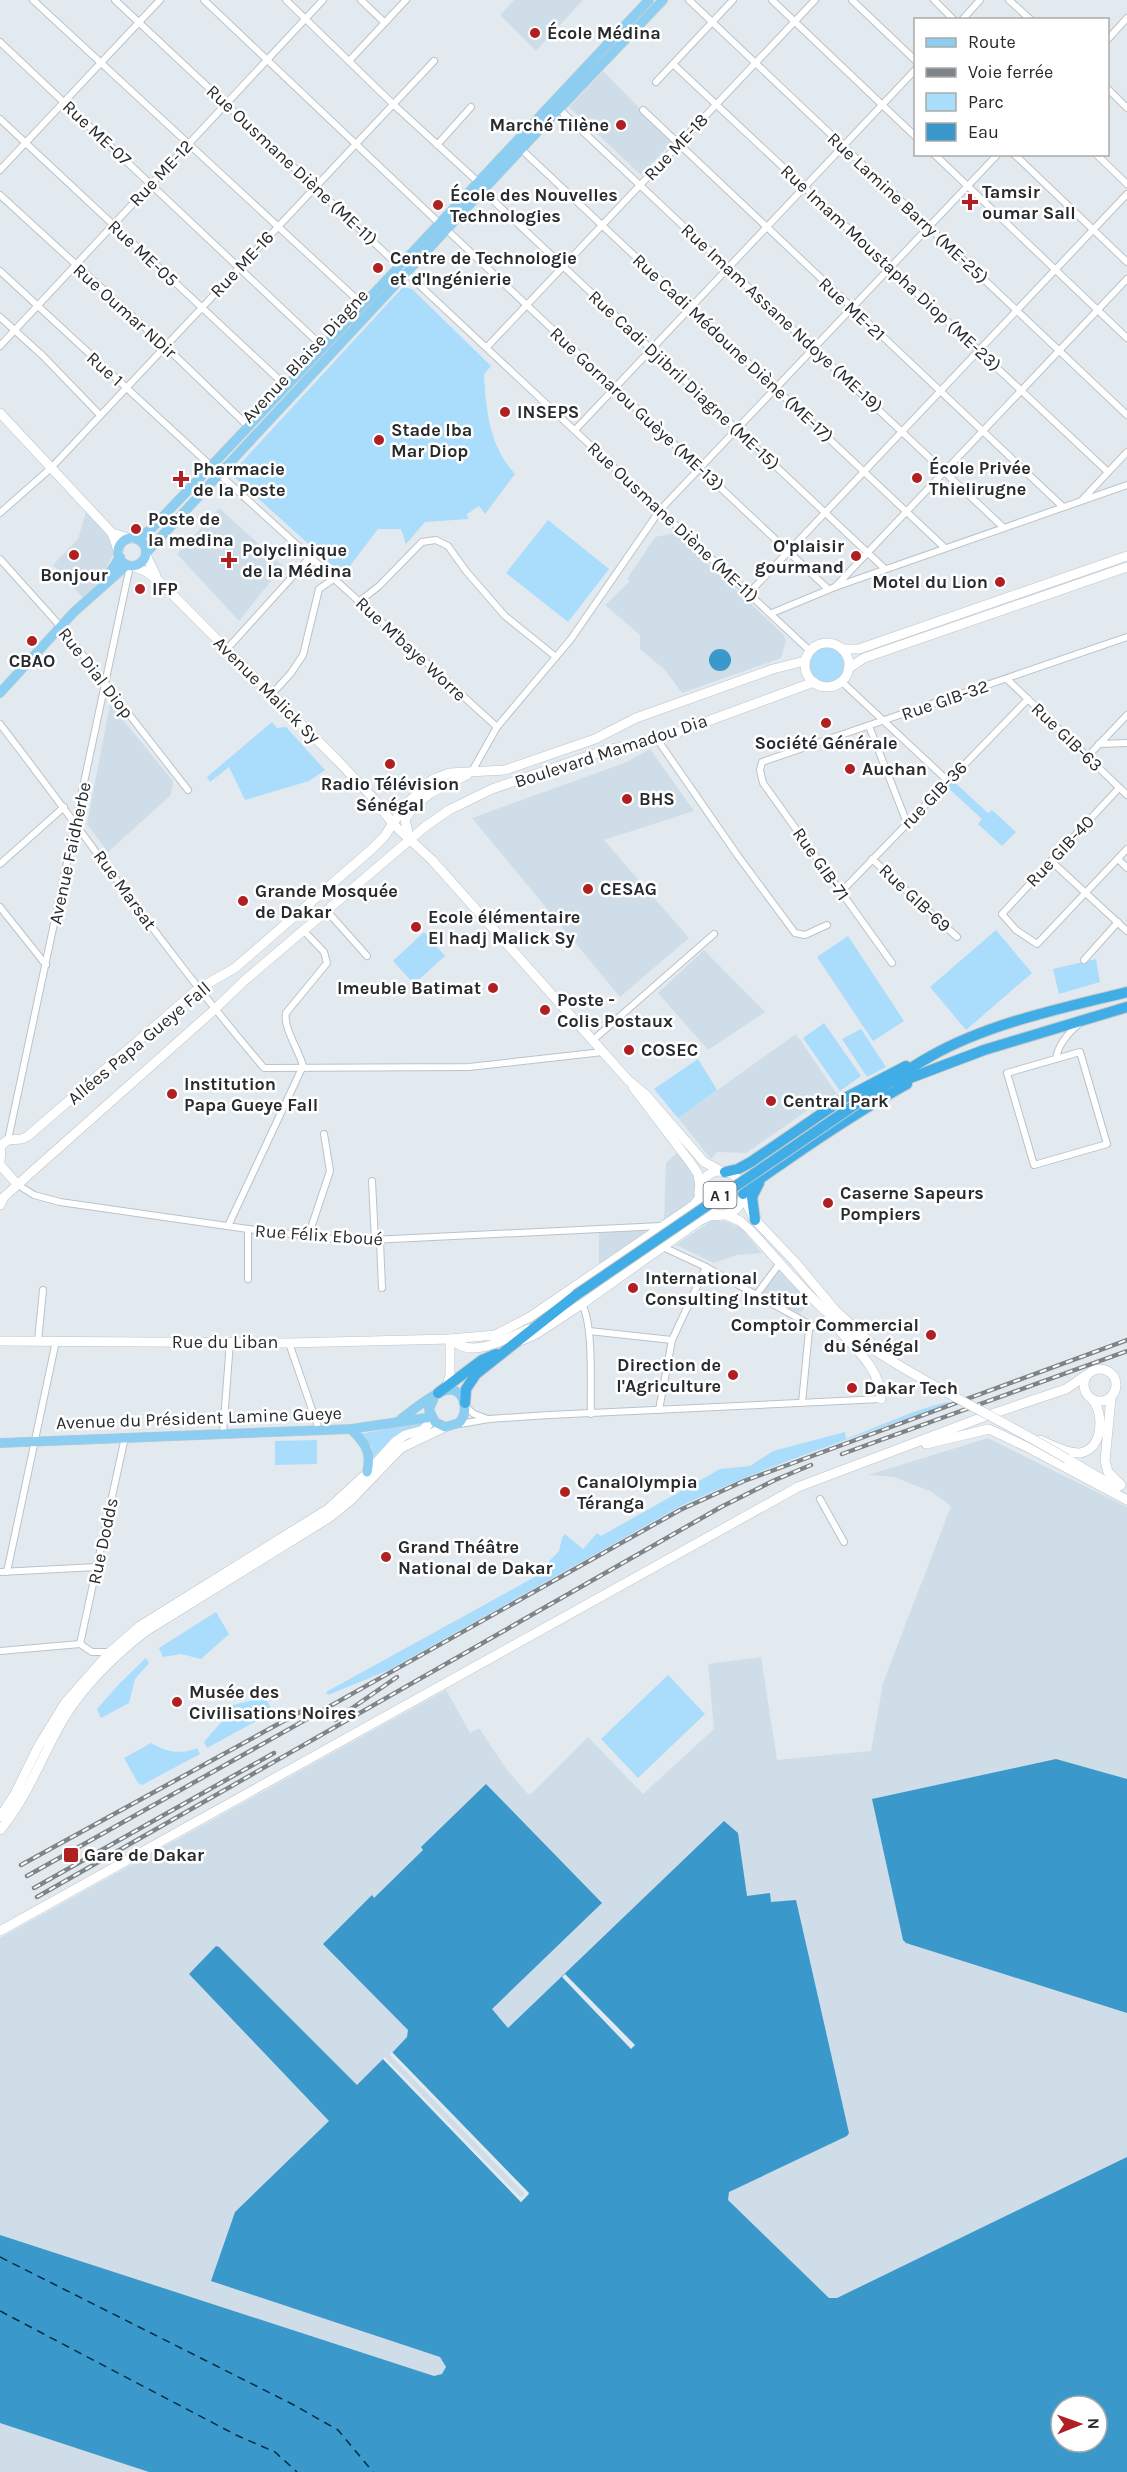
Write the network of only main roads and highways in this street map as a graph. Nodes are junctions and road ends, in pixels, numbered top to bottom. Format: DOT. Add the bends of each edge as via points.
graph roads {
  1 [pos="649,0"];
  2 [pos="663,0"];
  3 [pos="443,226"];
  4 [pos="403,269"];
  5 [pos="134,539"];
  6 [pos="146,554"];
  7 [pos="119,555"];
  8 [pos="130,566"];
  9 [pos="100,588"];
  10 [pos="0,693"];
  11 [pos="1127,992"];
  12 [pos="1127,1007"];
  13 [pos="931,1056"];
  14 [pos="937,1068"];
  15 [pos="876,1091"];
  16 [pos="780,1165"];
  17 [pos="723,1172"];
  18 [pos="743,1195"];
  19 [pos="755,1220"];
  20 [pos="508,1347"];
  21 [pos="437,1394"];
  22 [pos="466,1405"];
  23 [pos="432,1418"];
  24 [pos="399,1420"];
  25 [pos="351,1429"];
  26 [pos="0,1443"];
  27 [pos="368,1472"];
  1 -- 3 [label="main road, Avenue Blaise Diagne" via="477,181"];
  2 -- 3 [label="main road, Avenue Blaise Diagne"];
  3 -- 4 [label="main road, Avenue Blaise Diagne"];
  4 -- 5 [label="main road, Avenue Blaise Diagne" via="363,306 152,529"];
  4 -- 6 [label="main road, Avenue Blaise Diagne"];
  5 -- 6 [label="main road" via="144,544"];
  5 -- 7 [label="main road" via="123,542"];
  6 -- 8 [label="main road" via="141,563"];
  7 -- 8 [label="main road"];
  7 -- 9 [label="main road"];
  8 -- 9 [label="main road"];
  9 -- 10 [label="main road"];
  11 -- 13 [label="highway, A 1" via="1004,1026"];
  12 -- 14 [label="highway, A 1"];
  13 -- 15 [label="highway, A 1"];
  13 -- 17 [label="highway" via="867,1085 751,1162"];
  14 -- 15 [label="highway, A 1"];
  14 -- 16 [label="highway" via="873,1103"];
  15 -- 20 [label="highway, A 1, bridge" via="585,1288"];
  16 -- 18 [label="highway"];
  16 -- 19 [label="highway" via="754,1191"];
  20 -- 21 [label="highway, A 1" via="482,1360"];
  20 -- 22 [label="highway, A 1" via="471,1379 466,1389"];
  21 -- 22 [label="main road" via="454,1391"];
  21 -- 23 [label="main road" via="430,1406"];
  21 -- 24 [label="main road, Avenue du Président Lamine Gueye"];
  22 -- 23 [label="main road" via="464,1418 456,1425 445,1427"];
  23 -- 24 [label="main road, Avenue du Président Lamine Gueye"];
  24 -- 25 [label="main road, Avenue du Président Lamine Gueye"];
  25 -- 26 [label="main road, Avenue du Président Lamine Gueye"];
  25 -- 27 [label="main road" via="368,1450"];
}
